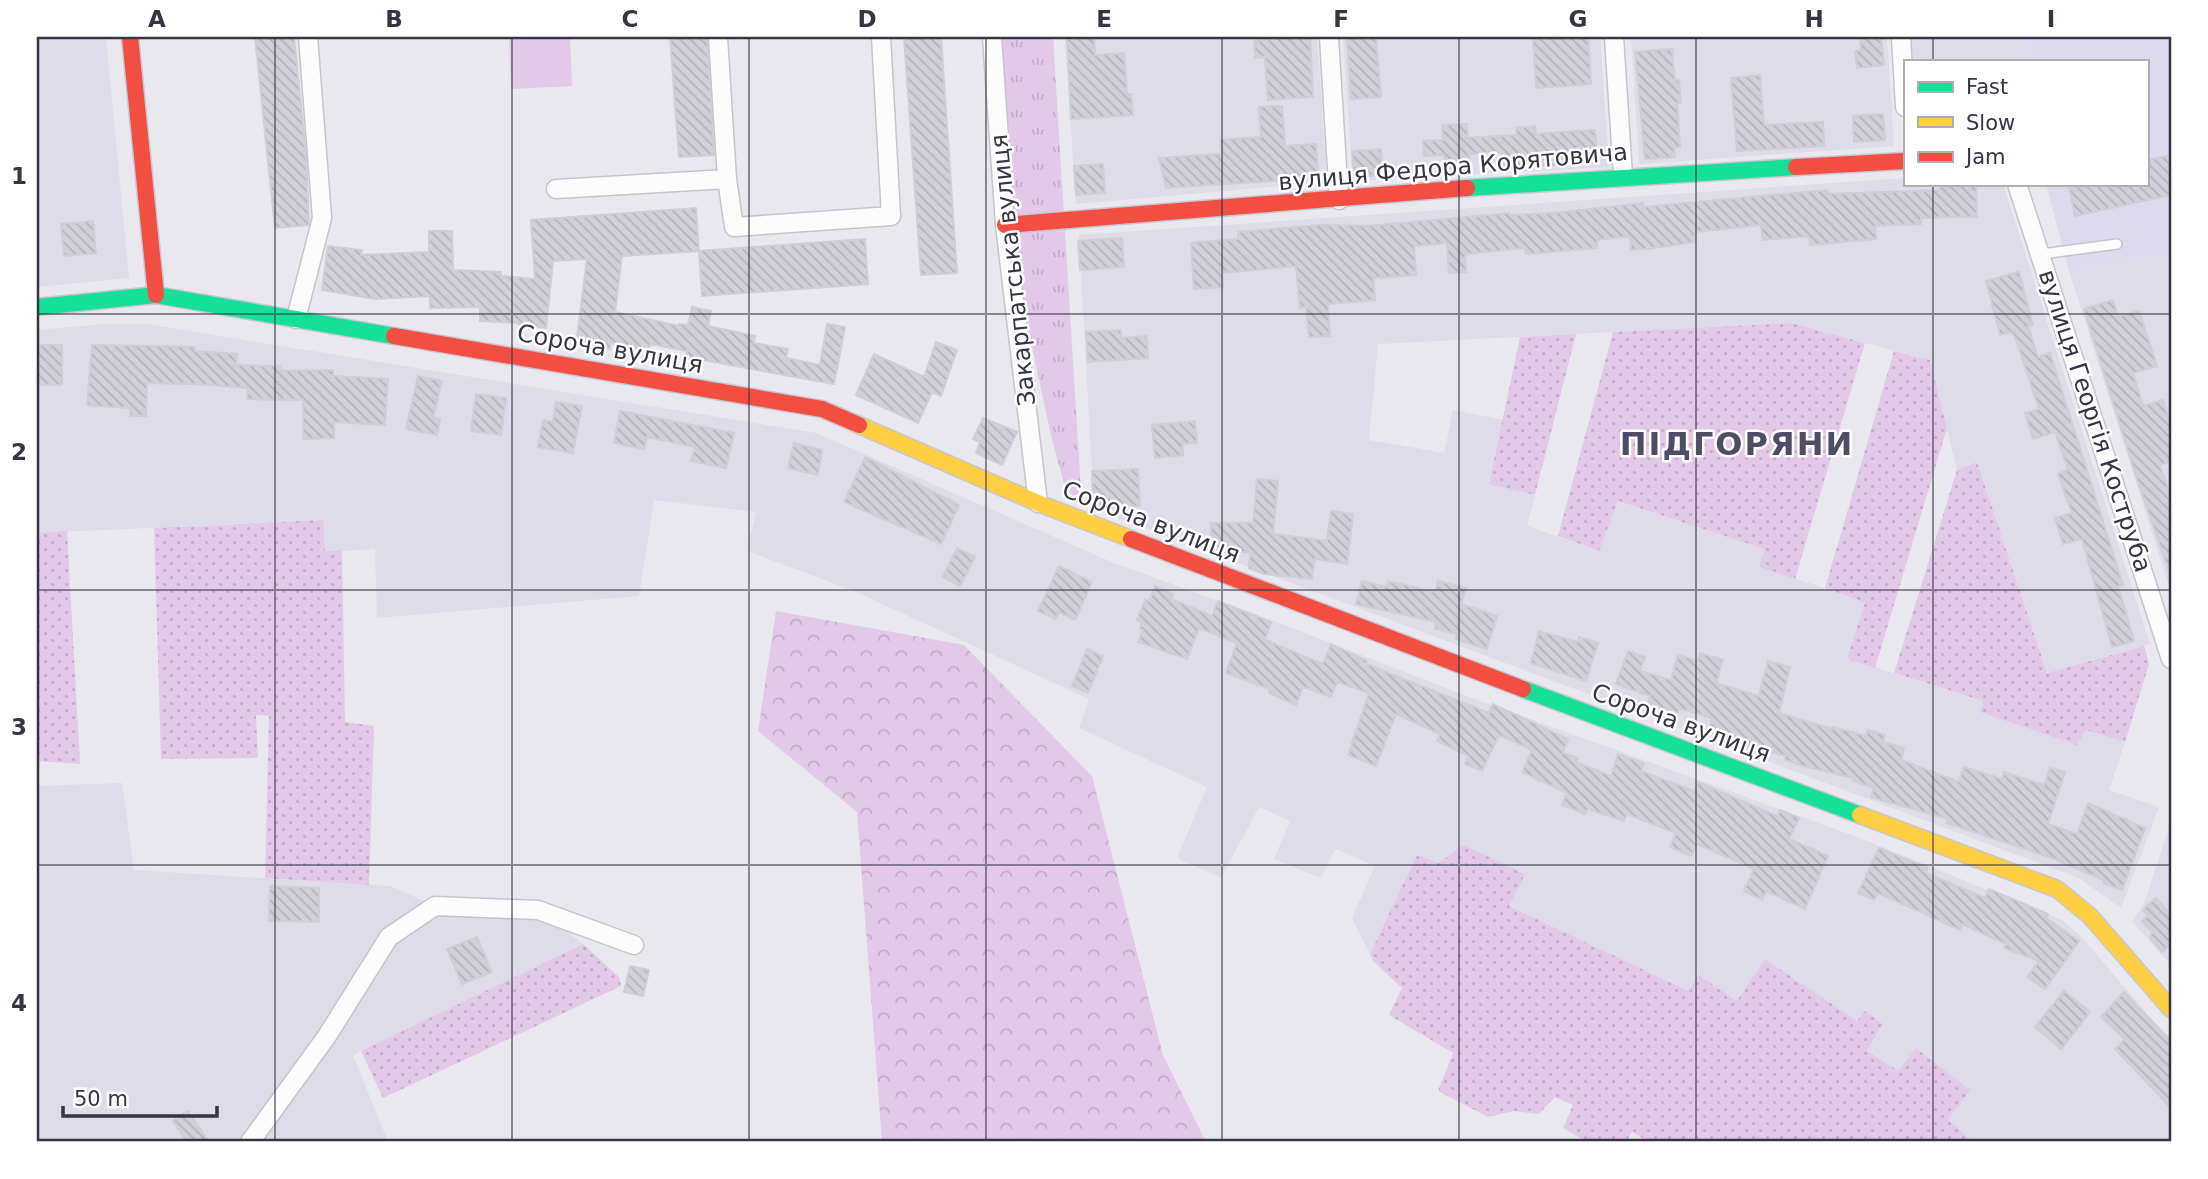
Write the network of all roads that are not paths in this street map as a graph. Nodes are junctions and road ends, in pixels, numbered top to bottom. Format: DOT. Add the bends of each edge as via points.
graph roads {
  1 [pos="130,37"];
  2 [pos="308,37"];
  3 [pos="718,37"];
  4 [pos="881,37"];
  5 [pos="992,37"];
  6 [pos="1329,37"];
  7 [pos="1614,37"];
  8 [pos="1901,37"];
  9 [pos="1904,90"];
  10 [pos="1904,161"];
  11 [pos="1623,176"];
  12 [pos="727,179"];
  13 [pos="2018,186"];
  14 [pos="556,189"];
  15 [pos="1339,200"];
  16 [pos="1005,225"];
  17 [pos="2117,244"];
  18 [pos="2042,254"];
  19 [pos="156,295"];
  20 [pos="37,307"];
  21 [pos="296,319"];
  22 [pos="1038,503"];
  23 [pos="2171,659"];
  24 [pos="634,945"];
  25 [pos="2171,1009"];
  26 [pos="250,1142"];
  1 -- 19 [label="main road"];
  2 -- 21 [label="street" via="322,218"];
  3 -- 12 [label="street"];
  4 -- 12 [label="street" via="891,216 734,227"];
  5 -- 16 [label="street, Закарпатська вулиця"];
  6 -- 15 [label="street"];
  7 -- 11 [label="street"];
  8 -- 9 [label="street"];
  10 -- 11 [label="main road, вулиця Федора Корятовича"];
  11 -- 15 [label="main road, вулиця Федора Корятовича"];
  12 -- 14 [label="street"];
  13 -- 18 [label="street, вулиця Георгія Коструба"];
  15 -- 16 [label="main road, вулиця Федора Корятовича"];
  16 -- 22 [label="street, Закарпатська вулиця"];
  17 -- 18 [label="lane"];
  18 -- 23 [label="street, вулиця Георгія Коструба"];
  19 -- 20 [label="main road, Сороча вулиця"];
  19 -- 21 [label="main road, Сороча вулиця"];
  21 -- 22 [label="main road, Сороча вулиця" via="822,409"];
  22 -- 25 [label="main road, Сороча вулиця" via="2057,889 2090,916"];
  24 -- 26 [label="street" via="537,910 435,906 389,936 327,1036"];
}
